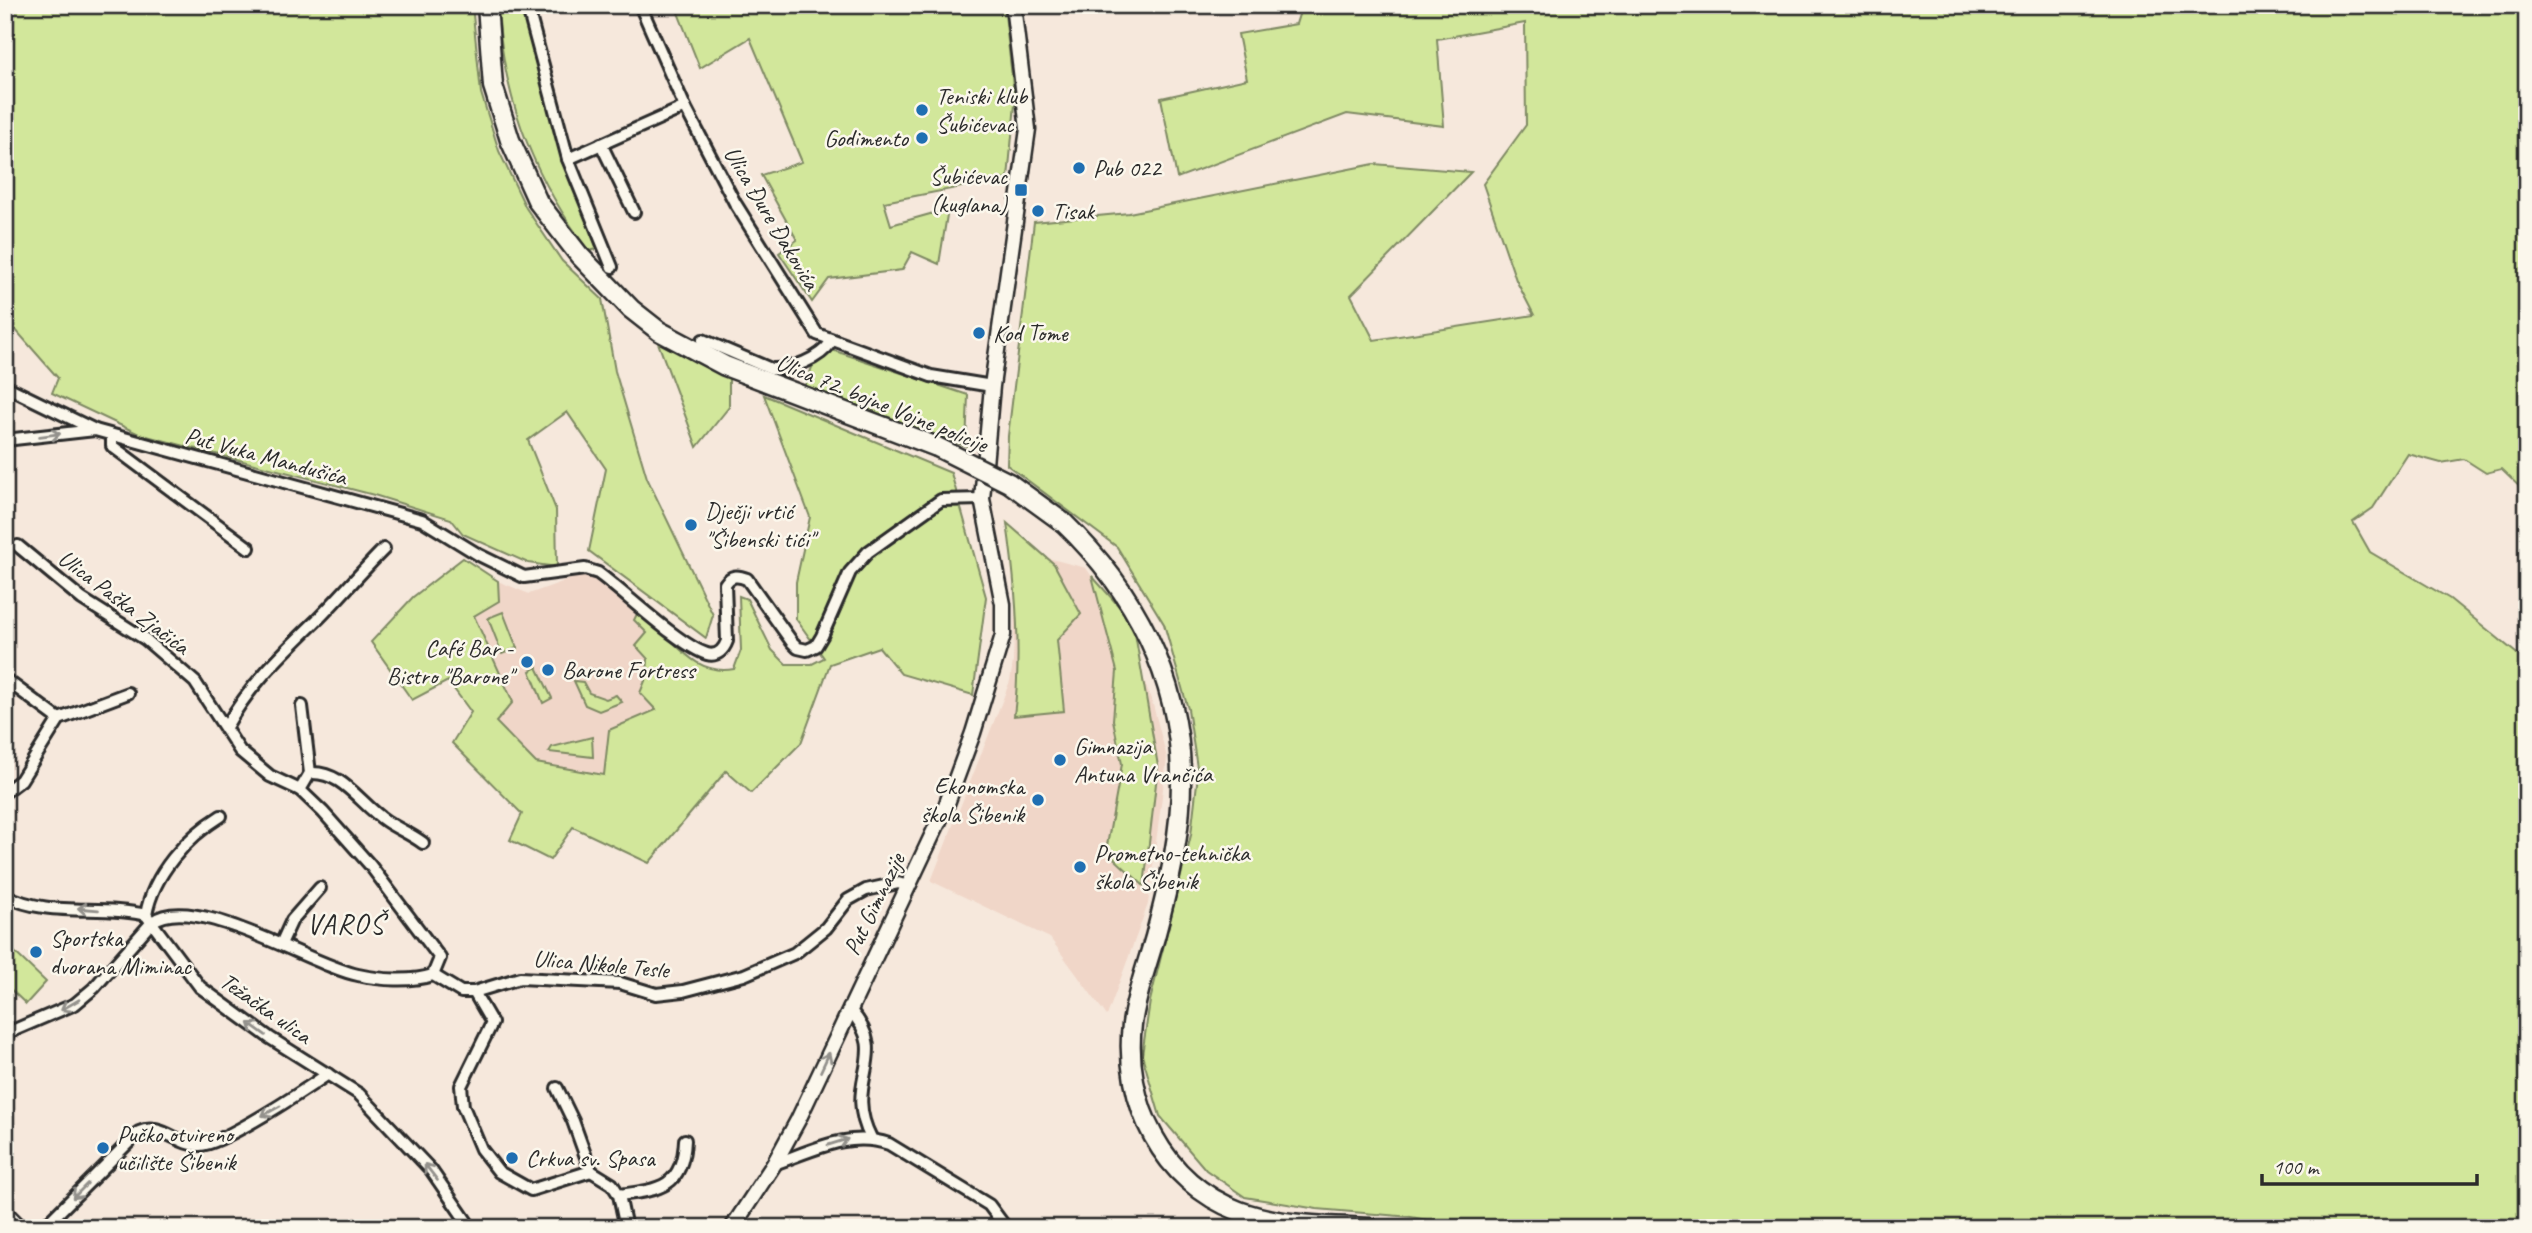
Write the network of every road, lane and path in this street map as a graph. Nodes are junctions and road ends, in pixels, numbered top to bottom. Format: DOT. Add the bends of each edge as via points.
graph roads {
  1 [pos="487,5"];
  2 [pos="527,5"];
  3 [pos="640,5"];
  4 [pos="1013,5"];
  5 [pos="685,107"];
  6 [pos="601,144"];
  7 [pos="568,159"];
  8 [pos="634,212"];
  9 [pos="612,268"];
  10 [pos="703,340"];
  11 [pos="831,342"];
  12 [pos="5,386"];
  13 [pos="992,386"];
  14 [pos="95,430"];
  15 [pos="112,436"];
  16 [pos="5,440"];
  17 [pos="982,499"];
  18 [pos="19,546"];
  19 [pos="249,548"];
  20 [pos="384,549"];
  21 [pos="5,679"];
  22 [pos="128,693"];
  23 [pos="302,706"];
  24 [pos="59,719"];
  25 [pos="226,727"];
  26 [pos="310,773"];
  27 [pos="300,790"];
  28 [pos="5,792"];
  29 [pos="221,817"];
  30 [pos="424,843"];
  31 [pos="908,886"];
  32 [pos="320,888"];
  33 [pos="5,895"];
  34 [pos="149,919"];
  35 [pos="281,944"];
  36 [pos="433,975"];
  37 [pos="474,992"];
  38 [pos="849,1009"];
  39 [pos="5,1034"];
  40 [pos="328,1074"];
  41 [pos="557,1088"];
  42 [pos="871,1138"];
  43 [pos="685,1140"];
  44 [pos="774,1164"];
  45 [pos="591,1171"];
  46 [pos="619,1195"];
  47 [pos="5,1214"];
  48 [pos="19,1228"];
  49 [pos="43,1228"];
  50 [pos="471,1228"];
  51 [pos="626,1228"];
  52 [pos="732,1228"];
  53 [pos="1006,1228"];
  54 [pos="1370,1228"];
  1 -- 54 [label="main road, Ulica 72. bojne Vojne policije, bridge" via="493,86 510,140 538,202 579,255 631,309 659,331 725,366 937,447 1009,482 1064,523 1106,568 1142,622 1164,677 1180,752 1171,876 1132,1022 1133,1081 1148,1128 1182,1174 1239,1211 1276,1221"];
  2 -- 7 [label="street"];
  3 -- 5 [label="street, Ulica Đure Đakovića"];
  4 -- 13 [label="street, Put Gimnazije" via="1028,129"];
  5 -- 6 [label="street"];
  5 -- 11 [label="street, Ulica Đure Đakovića" via="735,203 812,327"];
  6 -- 7 [label="street"];
  6 -- 8 [label="street"];
  7 -- 9 [label="street"];
  10 -- 11 [label="street" via="782,370 811,358"];
  11 -- 13 [label="street, Ulica Đure Đakovića" via="931,376"];
  12 -- 14 [label="street"];
  13 -- 17 [label="street, Put Gimnazije"];
  14 -- 15 [label="street, Put Vuka Mandušića"];
  16 -- 14 [label="street, Put Vuka Mandušića, one-way"];
  15 -- 17 [label="street, Put Vuka Mandušića" via="422,520 504,567 533,578 585,569 598,573 708,655 724,648 725,583 729,578 747,579 792,642 807,650 816,646 850,572 868,552 941,500"];
  15 -- 19 [label="street" via="113,446"];
  17 -- 31 [label="street, Put Gimnazije" via="1003,604 1003,635 974,733"];
  18 -- 25 [label="street, Ulica Paška Zjačića" via="195,682"];
  20 -- 25 [label="street" via="282,651"];
  21 -- 24 [label="street"];
  22 -- 24 [label="street"];
  23 -- 26 [label="street"];
  24 -- 28 [label="street" via="21,780"];
  25 -- 27 [label="street, Ulica Paška Zjačića" via="240,751 270,776"];
  26 -- 27 [label="street"];
  26 -- 30 [label="street" via="323,772 334,778 388,823"];
  27 -- 36 [label="street, Ulica Paška Zjačića" via="350,841 440,958"];
  29 -- 34 [label="street" via="191,838 166,870"];
  31 -- 37 [label="street, Ulica Nikole Tesle" via="898,883 866,891 848,900 826,928 795,953 744,975 695,988 656,994 620,983 520,978"];
  31 -- 38 [label="street, Put Gimnazije"];
  32 -- 35 [label="street" via="292,920"];
  34 -- 33 [label="street, one-way" via="124,910 34,906"];
  34 -- 35 [label="street" via="192,914"];
  34 -- 39 [label="street, one-way" via="94,988 75,1004"];
  40 -- 34 [label="street, Težačka ulica, one-way" via="200,987"];
  35 -- 36 [label="street" via="358,975 419,980"];
  36 -- 37 [label="street" via="461,992"];
  37 -- 45 [label="street" via="492,1023 460,1086 481,1149 499,1172 531,1190"];
  38 -- 42 [label="street" via="869,1037 870,1054 859,1092"];
  44 -- 38 [label="street, Put Gimnazije, one-way"];
  40 -- 49 [label="street, one-way" via="275,1110 202,1146 178,1141 162,1130 139,1132"];
  50 -- 40 [label="street, Težačka ulica, one-way" via="431,1170 359,1094"];
  41 -- 45 [label="street"];
  44 -- 42 [label="street, one-way" via="838,1141"];
  42 -- 53 [label="street" via="889,1144 989,1205"];
  43 -- 46 [label="street" via="682,1163 667,1185"];
  44 -- 52 [label="street, Put Gimnazije"];
  45 -- 46 [label="street" via="612,1184"];
  46 -- 51 [label="street"];
  47 -- 48 [label="main road"];
}
